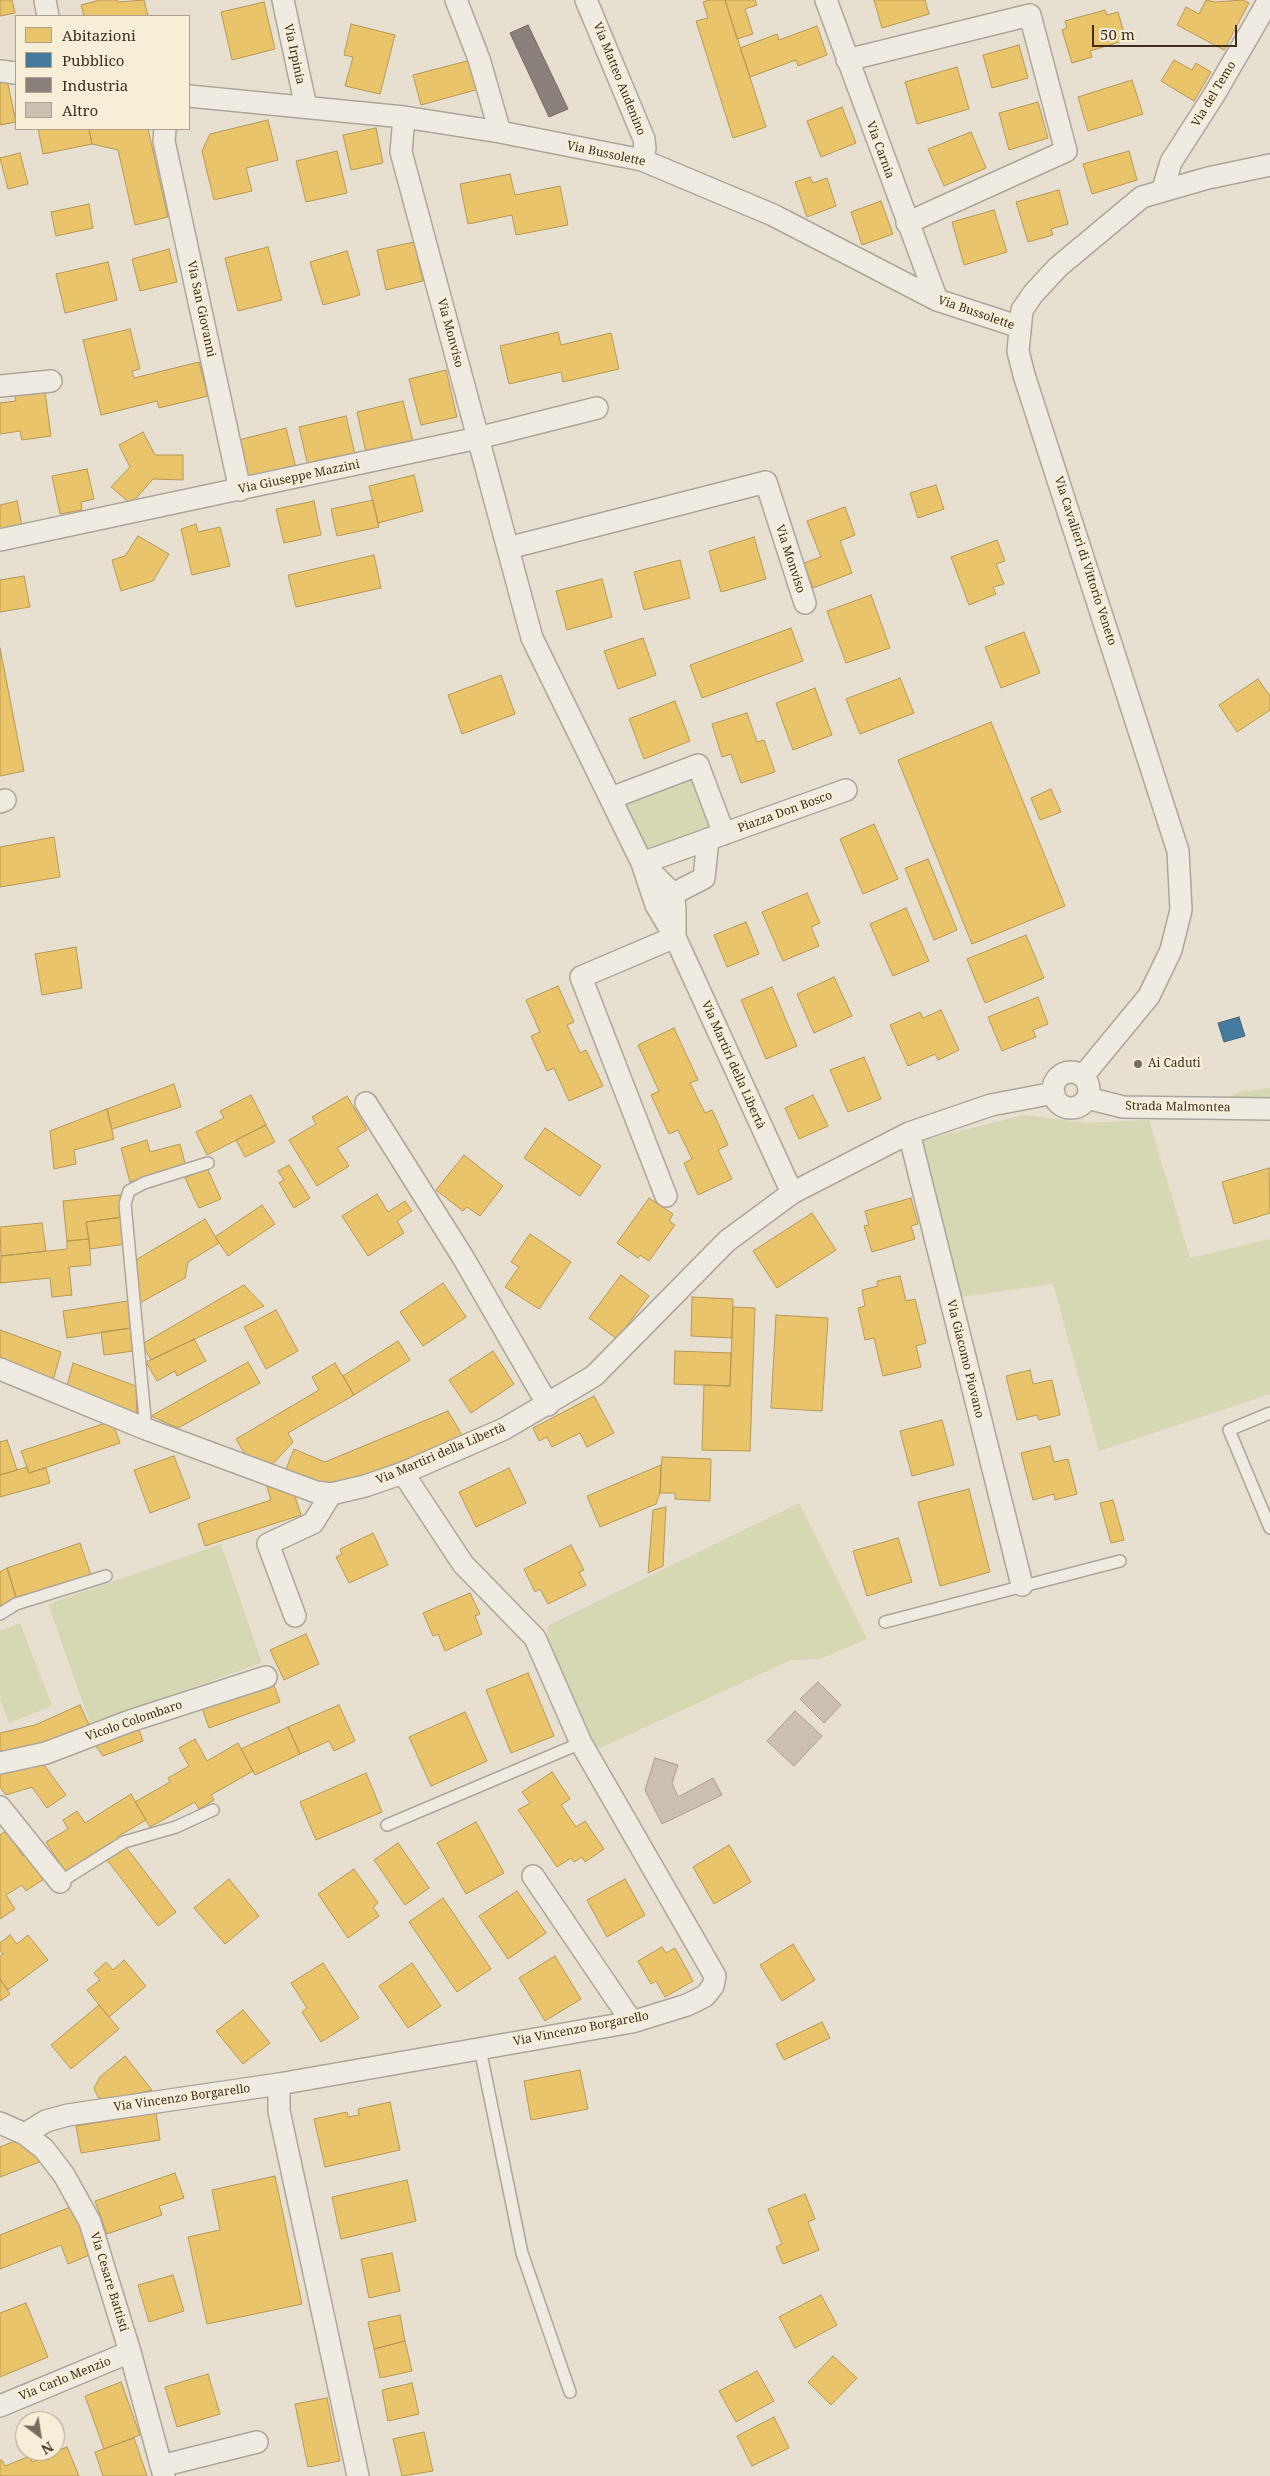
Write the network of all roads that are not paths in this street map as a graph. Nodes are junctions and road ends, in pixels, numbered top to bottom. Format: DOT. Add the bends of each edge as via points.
graph roads {
  1 [pos="45,0"];
  2 [pos="283,0"];
  3 [pos="456,0"];
  4 [pos="586,0"];
  5 [pos="826,0"];
  6 [pos="1269,0"];
  7 [pos="48,15"];
  8 [pos="847,60"];
  9 [pos="0,70"];
  10 [pos="15,73"];
  11 [pos="190,96"];
  12 [pos="306,107"];
  13 [pos="404,117"];
  14 [pos="165,130"];
  15 [pos="500,132"];
  16 [pos="642,160"];
  17 [pos="1270,165"];
  18 [pos="1163,189"];
  19 [pos="907,222"];
  20 [pos="937,300"];
  21 [pos="1020,327"];
  22 [pos="51,381"];
  23 [pos="0,386"];
  24 [pos="597,408"];
  25 [pos="478,438"];
  26 [pos="240,490"];
  27 [pos="0,540"];
  28 [pos="508,548"];
  29 [pos="805,603"];
  30 [pos="846,790"];
  31 [pos="611,798"];
  32 [pos="716,837"];
  33 [pos="642,863"];
  34 [pos="673,894"];
  35 [pos="675,937"];
  36 [pos="1084,1076"];
  37 [pos="1054,1093"];
  38 [pos="1087,1098"];
  39 [pos="366,1102"];
  40 [pos="1270,1110"];
  41 [pos="909,1132"];
  42 [pos="208,1163"];
  43 [pos="792,1193"];
  44 [pos="666,1196"];
  45 [pos="0,1369"];
  46 [pos="548,1404"];
  47 [pos="1270,1413"];
  48 [pos="146,1429"];
  49 [pos="403,1473"];
  50 [pos="332,1494"];
  51 [pos="1270,1528"];
  52 [pos="1120,1561"];
  53 [pos="106,1576"];
  54 [pos="1022,1585"];
  55 [pos="0,1614"];
  56 [pos="295,1616"];
  57 [pos="885,1622"];
  58 [pos="266,1677"];
  59 [pos="581,1743"];
  60 [pos="0,1763"];
  61 [pos="0,1807"];
  62 [pos="214,1810"];
  63 [pos="387,1826"];
  64 [pos="532,1876"];
  65 [pos="60,1882"];
  66 [pos="632,2022"];
  67 [pos="480,2048"];
  68 [pos="279,2084"];
  69 [pos="0,2123"];
  70 [pos="25,2134"];
  71 [pos="130,2352"];
  72 [pos="570,2392"];
  73 [pos="0,2406"];
  74 [pos="257,2442"];
  75 [pos="162,2471"];
  76 [pos="358,2476"];
  1 -- 7 [label="street"];
  2 -- 12 [label="street, Via Irpinia"];
  3 -- 15 [label="street" via="479,59"];
  4 -- 16 [label="street, Via Matteo Audenino" via="644,139"];
  5 -- 8 [label="street, Via Carnia"];
  6 -- 18 [label="street, Via del Temo" via="1171,162"];
  8 -- 19 [label="street, Via Carnia"];
  8 -- 19 [label="street" via="1030,15 1066,151"];
  9 -- 10 [label="street"];
  11 -- 12 [label="street, Via Bussolette"];
  12 -- 13 [label="street, Via Bussolette"];
  13 -- 15 [label="street, Via Bussolette"];
  13 -- 25 [label="street, Via Monviso" via="401,152"];
  14 -- 26 [label="street, Via San Giovanni" via="166,150"];
  15 -- 16 [label="street, Via Bussolette"];
  16 -- 20 [label="street, Via Bussolette" via="773,216"];
  17 -- 18 [label="street, Via Cavalieri di Vittorio Veneto"];
  18 -- 21 [label="street, Via Cavalieri di Vittorio Veneto" via="1142,197 1058,267 1022,310"];
  19 -- 20 [label="street, Via Carnia"];
  20 -- 21 [label="street, Via Bussolette"];
  21 -- 36 [label="street, Via Cavalieri di Vittorio Veneto" via="1018,351 1024,375 1178,851 1181,910 1171,950 1149,996"];
  22 -- 23 [label="street"];
  24 -- 25 [label="street, Via Giuseppe Mazzini"];
  25 -- 26 [label="street, Via Giuseppe Mazzini"];
  25 -- 28 [label="street, Via Monviso"];
  26 -- 27 [label="street, Via Giuseppe Mazzini"];
  28 -- 29 [label="street, Via Monviso" via="766,482"];
  28 -- 31 [label="street, Via Monviso" via="532,638"];
  30 -- 32 [label="street, Piazza Don Bosco"];
  31 -- 32 [label="street, Piazza Don Bosco" via="698,765"];
  31 -- 33 [label="street, Via Monviso"];
  32 -- 33 [label="street, Piazza Don Bosco"];
  32 -- 34 [label="street, Piazza Don Bosco" via="704,878"];
  33 -- 34 [label="street"];
  33 -- 35 [label="street" via="656,905"];
  34 -- 35 [label="street"];
  35 -- 43 [label="street, Via Martiri della Libertà"];
  35 -- 44 [label="street" via="581,977"];
  36 -- 37 [label="street" via="1072,1072 1061,1075 1054,1084"];
  36 -- 38 [label="street" via="1089,1087"];
  37 -- 38 [label="street" via="1067,1108 1079,1106"];
  37 -- 41 [label="street, Via Martiri della Libertà" via="991,1105"];
  38 -- 40 [label="street, Strada Malmontea" via="1123,1106"];
  39 -- 46 [label="street" via="464,1259"];
  41 -- 43 [label="street, Via Martiri della Libertà"];
  41 -- 54 [label="street, Via Giacomo Piovano"];
  42 -- 48 [label="lane" via="137,1187 129,1191 125,1204"];
  43 -- 46 [label="street, Via Martiri della Libertà" via="727,1241 594,1376"];
  45 -- 48 [label="street, Via Martiri della Libertà"];
  46 -- 49 [label="street, Via Martiri della Libertà" via="504,1429"];
  47 -- 51 [label="lane" via="1229,1430"];
  48 -- 50 [label="street, Via Martiri della Libertà" via="316,1492"];
  49 -- 50 [label="street, Via Martiri della Libertà"];
  49 -- 59 [label="street, Via Vincenzo Borgarello" via="463,1564 535,1638"];
  50 -- 56 [label="street" via="313,1523 268,1544"];
  52 -- 54 [label="lane"];
  53 -- 55 [label="lane" via="16,1604"];
  54 -- 57 [label="lane"];
  58 -- 60 [label="street, Vicolo Colombaro" via="130,1721 46,1753"];
  59 -- 63 [label="lane"];
  59 -- 66 [label="street, Via Vincenzo Borgarello" via="715,1976 713,1986 705,1996"];
  61 -- 65 [label="street"];
  62 -- 65 [label="lane" via="176,1827 124,1842"];
  64 -- 66 [label="street"];
  66 -- 67 [label="street, Via Vincenzo Borgarello"];
  67 -- 68 [label="street, Via Vincenzo Borgarello"];
  67 -- 72 [label="lane" via="522,2253"];
  68 -- 70 [label="street, Via Vincenzo Borgarello" via="68,2115 46,2121"];
  68 -- 76 [label="street" via="279,2111"];
  69 -- 70 [label="street, Via Cesare Battisti"];
  70 -- 71 [label="street, Via Cesare Battisti" via="44,2149 64,2176 90,2222"];
  71 -- 73 [label="street, Via Carlo Menzio"];
  71 -- 75 [label="street, Via Cesare Battisti"];
  74 -- 75 [label="street"];
}
